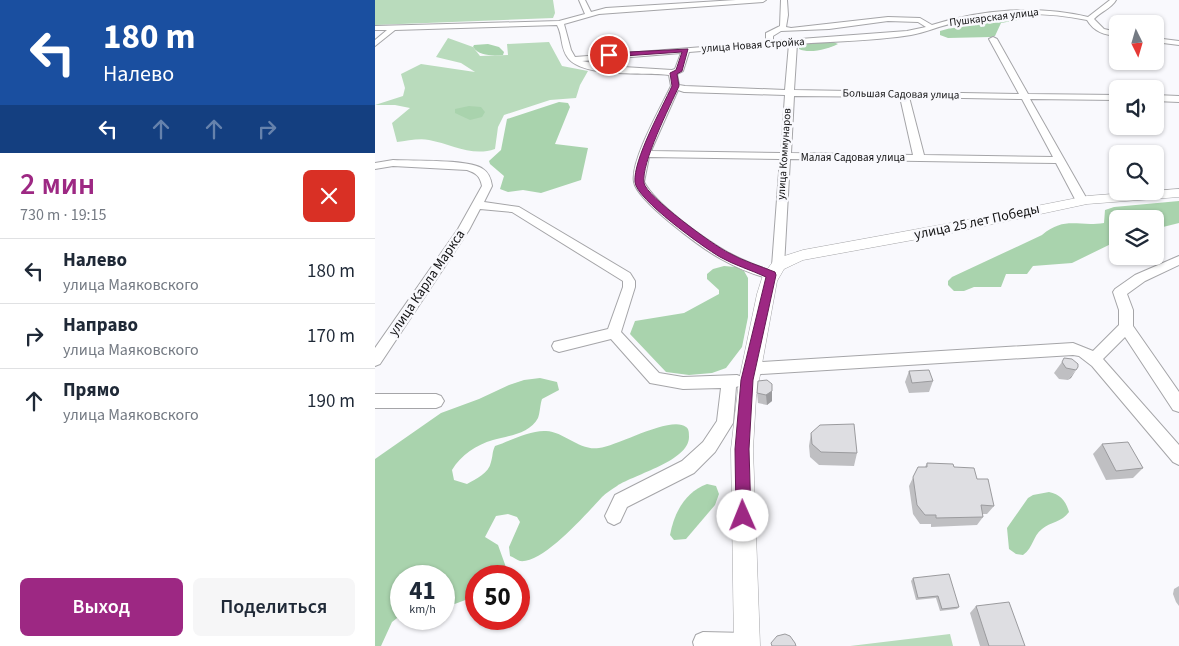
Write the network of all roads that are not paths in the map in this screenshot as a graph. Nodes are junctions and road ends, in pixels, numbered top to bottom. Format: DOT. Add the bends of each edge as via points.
graph roads {
  1 [pos="582,0"];
  2 [pos="649,0"];
  3 [pos="763,0"];
  4 [pos="784,0"];
  5 [pos="1113,0"];
  6 [pos="598,12"];
  7 [pos="589,15"];
  8 [pos="1089,19"];
  9 [pos="559,23"];
  10 [pos="847,26"];
  11 [pos="375,28"];
  12 [pos="393,28"];
  13 [pos="933,28"];
  14 [pos="781,29"];
  15 [pos="1109,33"];
  16 [pos="857,37"];
  17 [pos="993,39"];
  18 [pos="793,42"];
  19 [pos="1164,42"];
  20 [pos="770,43"];
  21 [pos="375,44"];
  22 [pos="1179,44"];
  23 [pos="686,50"];
  24 [pos="573,59"];
  25 [pos="673,73"];
  26 [pos="679,87"];
  27 [pos="789,93"];
  28 [pos="904,94"];
  29 [pos="1024,96"];
  30 [pos="1109,98"];
  31 [pos="1164,98"];
  32 [pos="1179,99"];
  33 [pos="646,154"];
  34 [pos="785,157"];
  35 [pos="919,158"];
  36 [pos="1059,160"];
  37 [pos="375,166"];
  38 [pos="1179,193"];
  39 [pos="1082,201"];
  40 [pos="477,205"];
  41 [pos="1179,260"];
  42 [pos="775,270"];
  43 [pos="1126,327"];
  44 [pos="614,334"];
  45 [pos="559,346"];
  46 [pos="1094,359"];
  47 [pos="375,360"];
  48 [pos="742,378"];
  49 [pos="375,400"];
  50 [pos="437,401"];
  51 [pos="1179,405"];
  52 [pos="1179,456"];
  53 [pos="614,516"];
  54 [pos="703,642"];
  55 [pos="747,645"];
  1 -- 7 [label="street"];
  2 -- 6 [label="street"];
  3 -- 6 [label="street"];
  4 -- 14 [label="street" via="785,15"];
  5 -- 8 [label="street"];
  6 -- 7 [label="street"];
  7 -- 9 [label="street"];
  8 -- 13 [label="street, Пушкарская улица" via="1031,11 964,18"];
  8 -- 15 [label="street" via="1097,28"];
  9 -- 12 [label="street"];
  9 -- 24 [label="street"];
  10 -- 13 [label="street, Пушкарская улица" via="883,20 915,20"];
  10 -- 14 [label="street, Пушкарская улица"];
  10 -- 16 [label="street"];
  11 -- 12 [label="street"];
  12 -- 21 [label="street"];
  13 -- 16 [label="street, улица Новая Стройка" via="907,34"];
  14 -- 20 [label="street" via="769,35"];
  16 -- 18 [label="street, улица Новая Стройка"];
  17 -- 29 [label="street"];
  18 -- 20 [label="street, улица Новая Стройка"];
  18 -- 27 [label="street, улица Коммунаров"];
  19 -- 22 [label="street"];
  20 -- 23 [label="street, улица Новая Стройка"];
  23 -- 24 [label="street, улица Новая Стройка"];
  23 -- 25 [label="street" via="679,71"];
  24 -- 25 [label="street" via="594,67"];
  25 -- 26 [label="street"];
  26 -- 27 [label="street, Большая Садовая улица"];
  26 -- 33 [label="street"];
  27 -- 28 [label="street, Большая Садовая улица"];
  27 -- 34 [label="street, улица Коммунаров"];
  28 -- 29 [label="street, Большая Садовая улица"];
  28 -- 35 [label="street"];
  29 -- 30 [label="street, Большая Садовая улица"];
  29 -- 36 [label="street"];
  31 -- 32 [label="street"];
  33 -- 34 [label="street, Малая Садовая улица"];
  33 -- 42 [label="street" via="639,176 644,193 724,255"];
  34 -- 35 [label="street, Малая Садовая улица"];
  34 -- 42 [label="street, улица Коммунаров"];
  35 -- 36 [label="street, Малая Садовая улица"];
  36 -- 39 [label="street"];
  37 -- 40 [label="street, улица Карла Маркса" via="393,163 469,167 485,177 487,186"];
  38 -- 39 [label="main road, улица 25 лет Победы"];
  39 -- 42 [label="main road, улица 25 лет Победы" via="803,255 786,260"];
  40 -- 44 [label="street" via="515,209 626,276 629,287"];
  40 -- 47 [label="street, улица Карла Маркса"];
  41 -- 43 [label="street" via="1140,278 1120,292"];
  42 -- 48 [label="main road"];
  43 -- 46 [label="street"];
  43 -- 51 [label="street"];
  44 -- 45 [label="street"];
  44 -- 48 [label="street" via="655,379 683,383"];
  46 -- 48 [label="street" via="1073,349 1059,349 760,368"];
  46 -- 52 [label="street"];
  48 -- 53 [label="street" via="725,423 709,447 688,466 621,501"];
  48 -- 55 [label="main road"];
  49 -- 50 [label="street"];
  54 -- 55 [label="street"];
}
